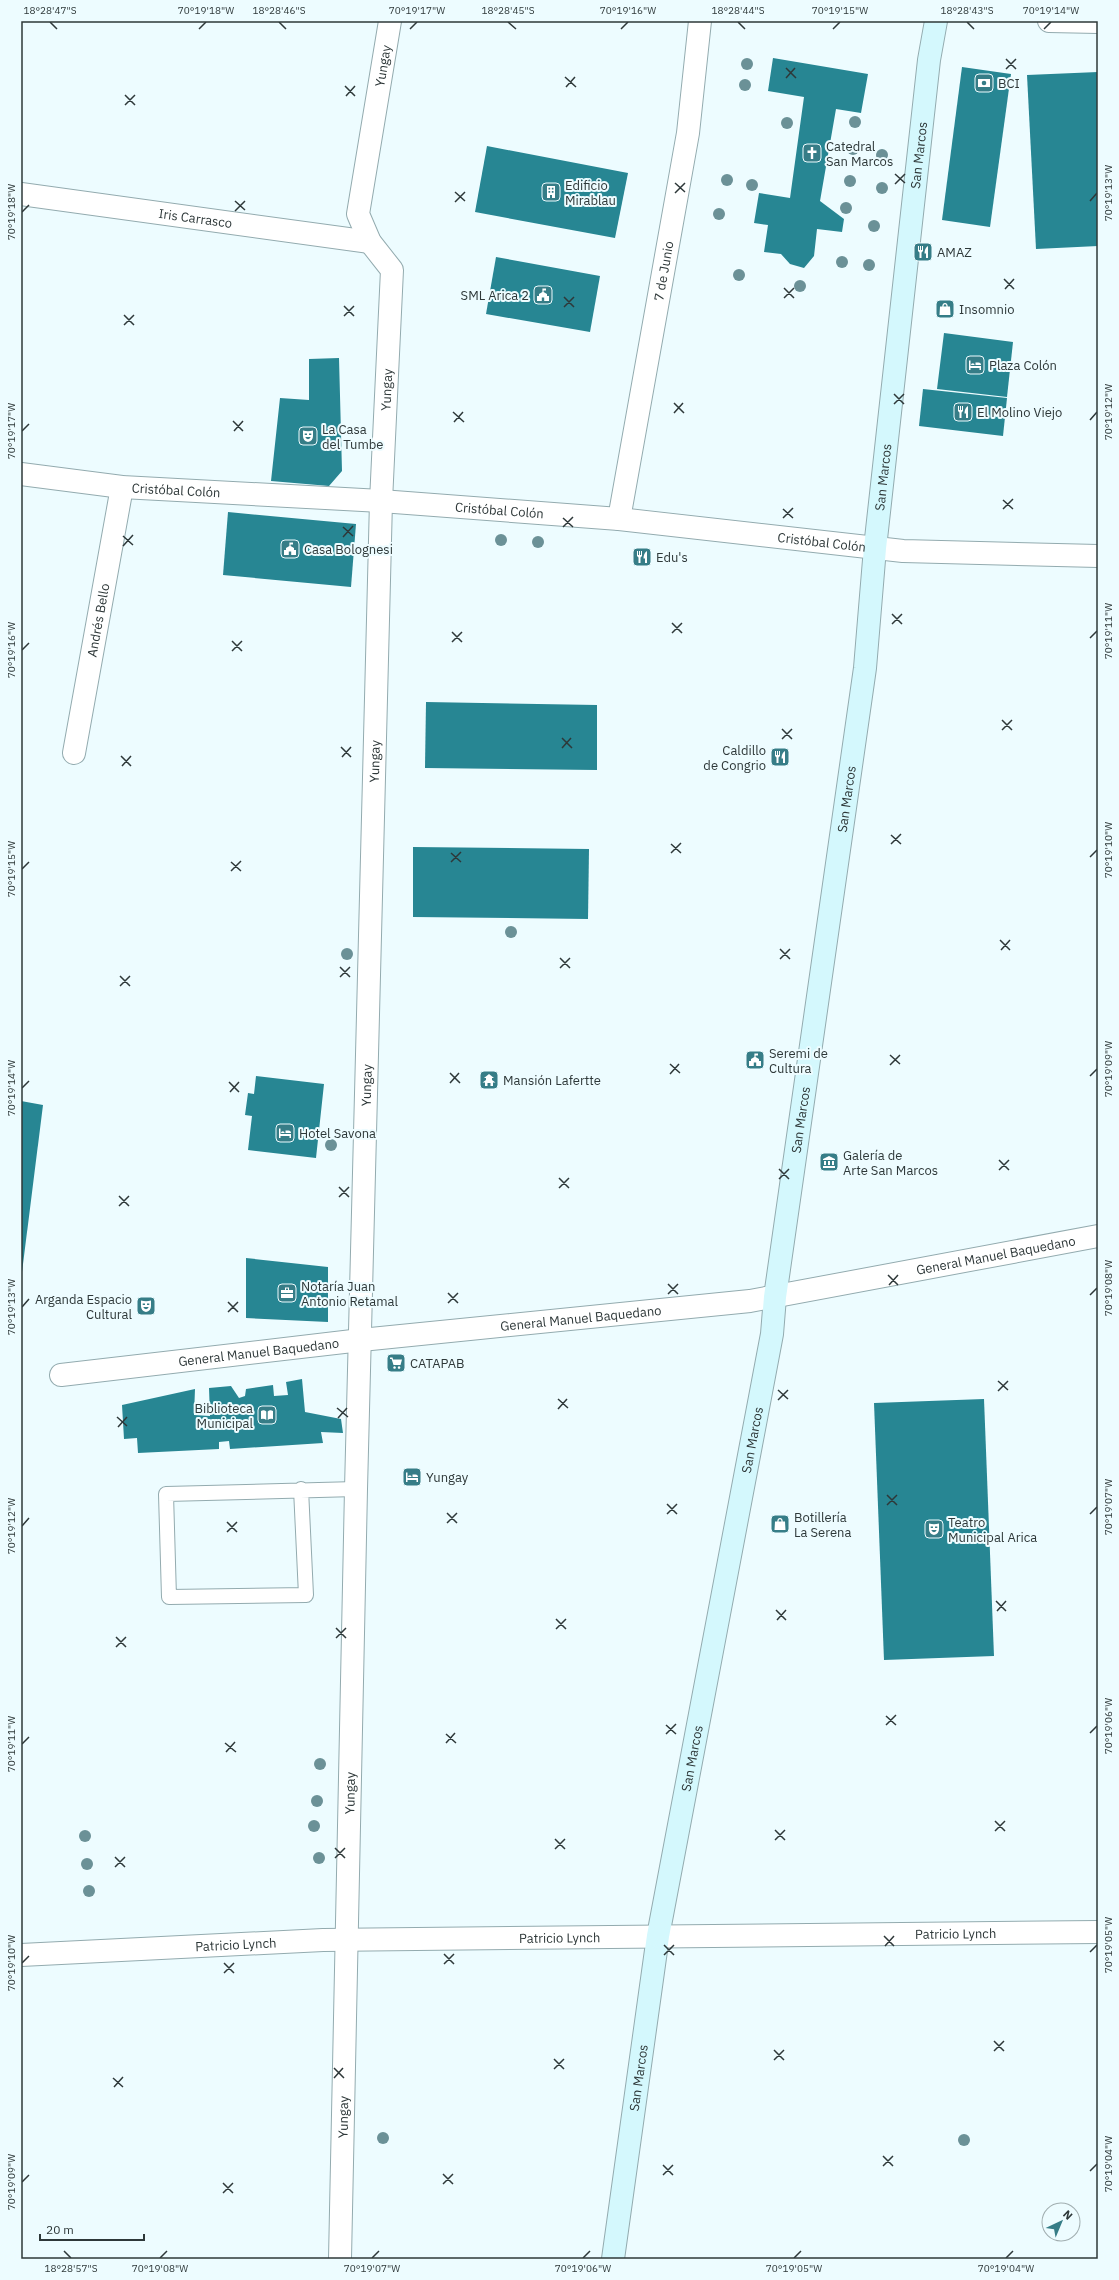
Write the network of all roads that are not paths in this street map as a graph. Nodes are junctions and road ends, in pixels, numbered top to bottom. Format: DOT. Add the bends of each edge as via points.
graph roads {
  1 [pos="390,21"];
  2 [pos="700,21"];
  3 [pos="936,21"];
  4 [pos="1049,21"];
  5 [pos="1098,22"];
  6 [pos="21,194"];
  7 [pos="370,242"];
  8 [pos="21,474"];
  9 [pos="122,487"];
  10 [pos="381,501"];
  11 [pos="619,519"];
  12 [pos="875,548"];
  13 [pos="1098,556"];
  14 [pos="74,753"];
  15 [pos="1098,1236"];
  16 [pos="775,1297"];
  17 [pos="361,1340"];
  18 [pos="61,1375"];
  19 [pos="356,1488"];
  20 [pos="301,1489"];
  21 [pos="1098,1932"];
  22 [pos="658,1936"];
  23 [pos="347,1940"];
  24 [pos="21,1955"];
  25 [pos="340,2259"];
  26 [pos="614,2259"];
  1 -- 7 [label="street, Yungay" via="358,214"];
  2 -- 11 [label="street, 7 de Junio" via="688,133"];
  3 -- 12 [label="main road, San Marcos"];
  4 -- 5 [label="street"];
  6 -- 7 [label="street, Iris Carrasco"];
  7 -- 10 [label="street, Yungay" via="392,270"];
  8 -- 9 [label="street, Cristóbal Colón"];
  9 -- 10 [label="street, Cristóbal Colón"];
  9 -- 14 [label="street, Andrés Bello"];
  10 -- 11 [label="street, Cristóbal Colón"];
  10 -- 17 [label="street, Yungay"];
  11 -- 12 [label="street, Cristóbal Colón"];
  12 -- 13 [label="street, Cristóbal Colón"];
  12 -- 16 [label="main road, San Marcos" via="865,668"];
  15 -- 16 [label="street, General Manuel Baquedano"];
  16 -- 17 [label="street, General Manuel Baquedano"];
  16 -- 22 [label="main road, San Marcos" via="772,1334"];
  17 -- 18 [label="street, General Manuel Baquedano"];
  17 -- 19 [label="street, Yungay"];
  19 -- 20 [label="lane"];
  19 -- 23 [label="street, Yungay"];
  20 -- 20 [label="lane" via="166,1494 169,1597 306,1595"];
  21 -- 22 [label="street, Patricio Lynch"];
  22 -- 23 [label="street, Patricio Lynch"];
  22 -- 26 [label="main road, San Marcos"];
  23 -- 24 [label="street, Patricio Lynch"];
  23 -- 25 [label="street, Yungay"];
}
